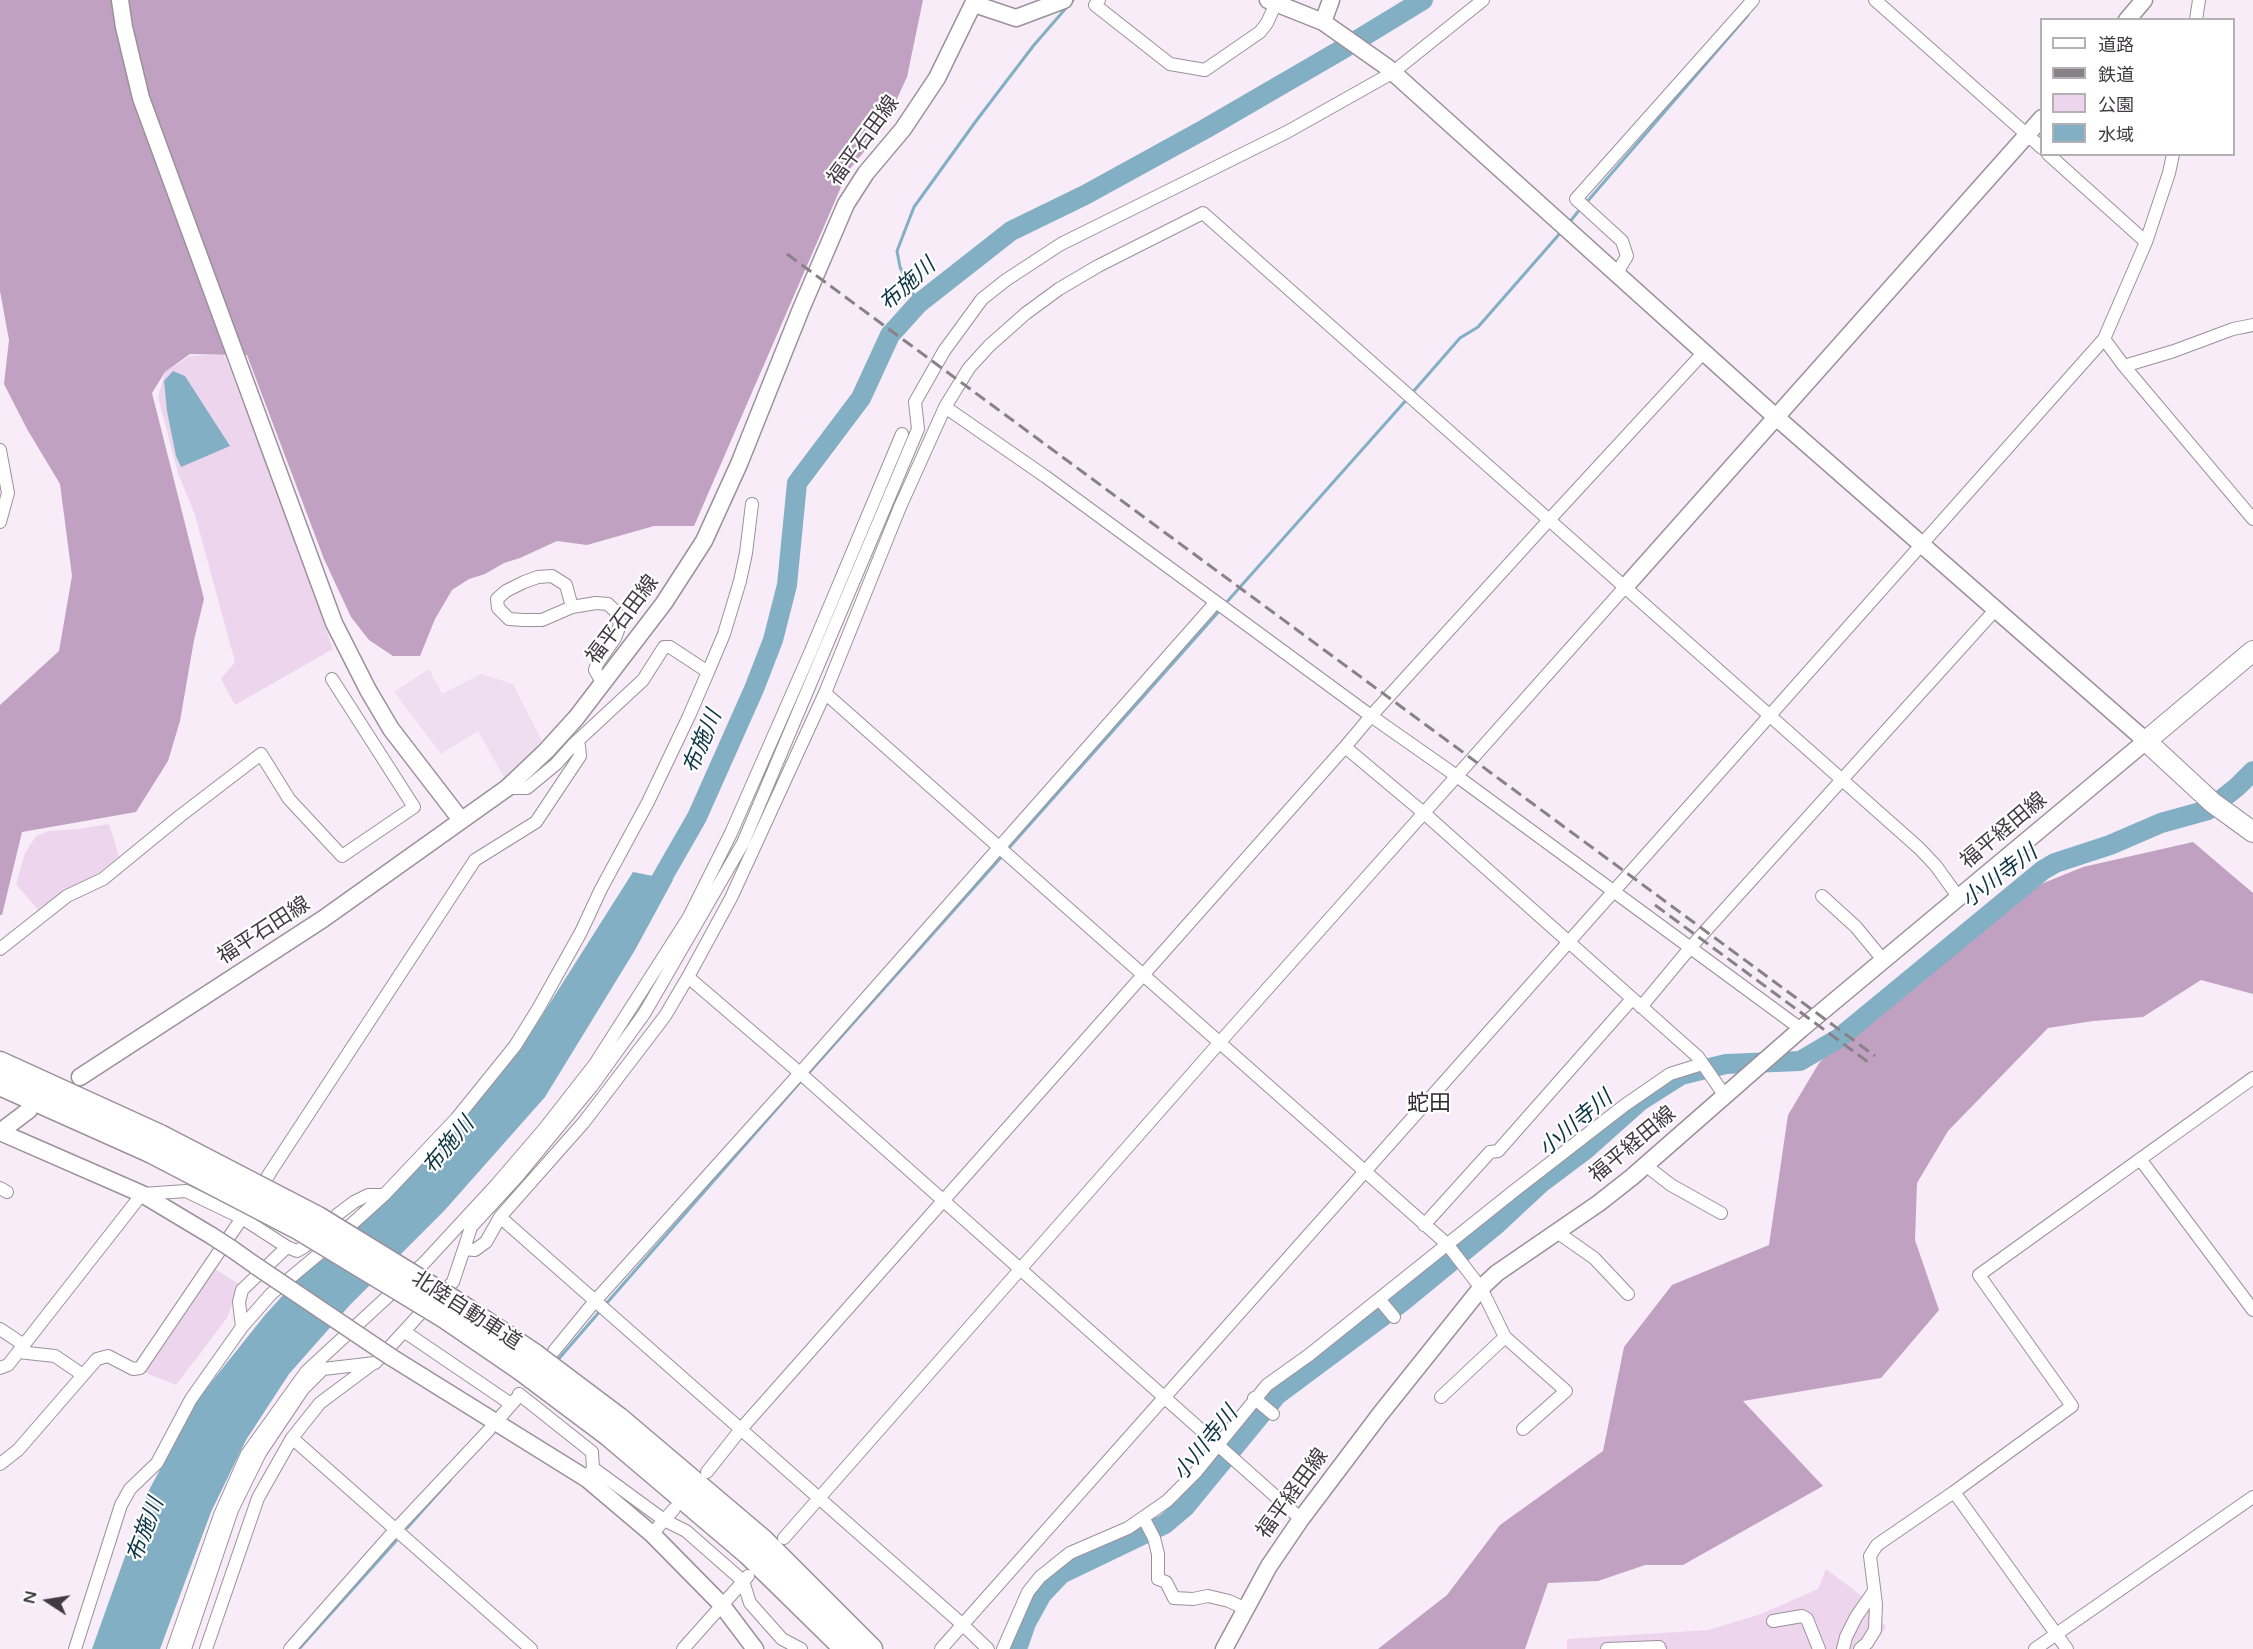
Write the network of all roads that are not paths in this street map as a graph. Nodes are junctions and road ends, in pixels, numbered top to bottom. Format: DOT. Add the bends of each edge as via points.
graph roads {
  1 [pos="120,0"];
  2 [pos="1064,0"];
  3 [pos="1100,0"];
  4 [pos="1331,0"];
  5 [pos="1483,0"];
  6 [pos="1753,0"];
  7 [pos="1875,0"];
  8 [pos="2144,0"];
  9 [pos="2199,0"];
  10 [pos="975,2"];
  11 [pos="1272,2"];
  12 [pos="2129,18"];
  13 [pos="2196,18"];
  14 [pos="1323,22"];
  15 [pos="1389,70"];
  16 [pos="2040,120"];
  17 [pos="2027,135"];
  18 [pos="2040,146"];
  19 [pos="2050,156"];
  20 [pos="2173,156"];
  21 [pos="2146,242"];
  22 [pos="1617,273"];
  23 [pos="2253,325"];
  24 [pos="2104,339"];
  25 [pos="1704,352"];
  26 [pos="2124,366"];
  27 [pos="945,407"];
  28 [pos="1776,417"];
  29 [pos="902,434"];
  30 [pos="0,450"];
  31 [pos="752,504"];
  32 [pos="2253,519"];
  33 [pos="1549,520"];
  34 [pos="0,522"];
  35 [pos="1922,544"];
  36 [pos="1626,587"];
  37 [pos="1216,602"];
  38 [pos="572,607"];
  39 [pos="1996,609"];
  40 [pos="2253,651"];
  41 [pos="708,672"];
  42 [pos="332,680"];
  43 [pos="603,684"];
  44 [pos="825,693"];
  45 [pos="1769,715"];
  46 [pos="1371,716"];
  47 [pos="2146,741"];
  48 [pos="573,745"];
  49 [pos="1345,747"];
  50 [pos="1458,777"];
  51 [pos="1841,779"];
  52 [pos="507,788"];
  53 [pos="1425,814"];
  54 [pos="461,820"];
  55 [pos="2253,832"];
  56 [pos="999,847"];
  57 [pos="1613,892"];
  58 [pos="1822,896"];
  59 [pos="1959,898"];
  60 [pos="1568,943"];
  61 [pos="1690,948"];
  62 [pos="0,949"];
  63 [pos="1884,961"];
  64 [pos="1144,975"];
  65 [pos="688,977"];
  66 [pos="1637,1003"];
  67 [pos="1801,1029"];
  68 [pos="1220,1042"];
  69 [pos="0,1063"];
  70 [pos="1702,1064"];
  71 [pos="800,1073"];
  72 [pos="80,1077"];
  73 [pos="2253,1078"];
  74 [pos="0,1084"];
  75 [pos="1730,1092"];
  76 [pos="29,1110"];
  77 [pos="0,1132"];
  78 [pos="155,1143"];
  79 [pos="2140,1159"];
  80 [pos="1645,1165"];
  81 [pos="1365,1173"];
  82 [pos="142,1194"];
  83 [pos="384,1195"];
  84 [pos="943,1201"];
  85 [pos="1721,1213"];
  86 [pos="500,1217"];
  87 [pos="242,1218"];
  88 [pos="1424,1225"];
  89 [pos="1557,1232"];
  90 [pos="1448,1244"];
  91 [pos="286,1247"];
  92 [pos="464,1249"];
  93 [pos="1020,1270"];
  94 [pos="1481,1288"];
  95 [pos="1628,1294"];
  96 [pos="1380,1299"];
  97 [pos="595,1301"];
  98 [pos="2253,1310"];
  99 [pos="1394,1317"];
  100 [pos="242,1327"];
  101 [pos="0,1329"];
  102 [pos="405,1332"];
  103 [pos="1505,1337"];
  104 [pos="21,1349"];
  105 [pos="375,1363"];
  106 [pos="0,1368"];
  107 [pos="83,1375"];
  108 [pos="527,1377"];
  109 [pos="1441,1397"];
  110 [pos="1165,1398"];
  111 [pos="1254,1398"];
  112 [pos="1272,1414"];
  113 [pos="502,1415"];
  114 [pos="1522,1428"];
  115 [pos="741,1429"];
  116 [pos="489,1430"];
  117 [pos="292,1438"];
  118 [pos="1220,1447"];
  119 [pos="0,1464"];
  120 [pos="707,1472"];
  121 [pos="590,1473"];
  122 [pos="1954,1492"];
  123 [pos="2253,1497"];
  124 [pos="818,1498"];
  125 [pos="674,1509"];
  126 [pos="1144,1519"];
  127 [pos="1301,1519"];
  128 [pos="664,1520"];
  129 [pos="396,1529"];
  130 [pos="652,1534"];
  131 [pos="784,1538"];
  132 [pos="746,1578"];
  133 [pos="1874,1591"];
  134 [pos="722,1604"];
  135 [pos="1246,1609"];
  136 [pos="827,1616"];
  137 [pos="1773,1622"];
  138 [pos="963,1625"];
  139 [pos="2056,1634"];
  140 [pos="75,1649"];
  141 [pos="173,1649"];
  142 [pos="185,1649"];
  143 [pos="206,1649"];
  144 [pos="290,1649"];
  145 [pos="531,1649"];
  146 [pos="683,1649"];
  147 [pos="755,1649"];
  148 [pos="801,1649"];
  149 [pos="846,1649"];
  150 [pos="871,1649"];
  151 [pos="941,1649"];
  152 [pos="988,1649"];
  153 [pos="1004,1649"];
  154 [pos="1224,1649"];
  155 [pos="1606,1649"];
  156 [pos="1660,1649"];
  157 [pos="1819,1649"];
  158 [pos="1843,1649"];
  159 [pos="1860,1649"];
  160 [pos="2035,1649"];
  161 [pos="2067,1649"];
  1 -- 54 [label="street" via="141,98 334,623 391,729"];
  2 -- 10 [label="street" via="1016,18"];
  3 -- 11 [label="street" via="1095,5 1170,64 1205,70 1260,32 1267,23"];
  4 -- 14 [label="street"];
  5 -- 15 [label="street"];
  6 -- 22 [label="street" via="1576,199 1623,241 1627,256"];
  7 -- 17 [label="street"];
  8 -- 12 [label="street"];
  9 -- 13 [label="street"];
  10 -- 43 [label="street, 福平石田線" via="937,78 846,204 704,541 664,603"];
  11 -- 14 [label="street"];
  14 -- 15 [label="street"];
  15 -- 22 [label="street"];
  15 -- 92 [label="street" via="1276,137 1061,244 982,299 944,351 915,402 918,429 743,843 644,1014 592,1086 471,1227"];
  16 -- 17 [label="street"];
  17 -- 18 [label="street"];
  17 -- 28 [label="street"];
  19 -- 21 [label="street"];
  20 -- 21 [label="street"];
  21 -- 24 [label="street"];
  22 -- 25 [label="street"];
  23 -- 26 [label="street"];
  24 -- 26 [label="street"];
  24 -- 35 [label="street"];
  25 -- 28 [label="street"];
  25 -- 33 [label="street"];
  26 -- 32 [label="street"];
  27 -- 33 [label="street" via="969,368 1025,314 1098,266 1203,213"];
  27 -- 37 [label="street"];
  27 -- 44 [label="street"];
  28 -- 35 [label="street"];
  28 -- 36 [label="street"];
  29 -- 141 [label="street" via="810,653 689,917 595,1064 545,1128 424,1263 306,1372 247,1454 220,1515"];
  30 -- 34 [label="street" via="8,493"];
  31 -- 41 [label="street" via="740,581"];
  33 -- 36 [label="street"];
  33 -- 46 [label="street"];
  35 -- 39 [label="street"];
  35 -- 45 [label="street"];
  36 -- 45 [label="street"];
  36 -- 50 [label="street"];
  37 -- 46 [label="street"];
  37 -- 56 [label="street"];
  38 -- 38 [label="street" via="542,620 509,619 498,608 497,599 524,582 552,576 566,585"];
  38 -- 43 [label="street" via="608,604 617,613 620,625 615,638 595,670"];
  39 -- 47 [label="street"];
  39 -- 51 [label="street"];
  40 -- 47 [label="main road"];
  41 -- 48 [label="street" via="664,647 643,680"];
  41 -- 83 [label="street" via="648,802 538,1009 456,1119"];
  42 -- 62 [label="street" via="414,807 342,856 288,799 261,754 103,879 67,896"];
  43 -- 52 [label="street, 福平石田線" via="546,752"];
  44 -- 56 [label="street"];
  44 -- 65 [label="street" via="731,898"];
  45 -- 51 [label="street"];
  45 -- 57 [label="street"];
  46 -- 49 [label="street"];
  46 -- 50 [label="street"];
  47 -- 55 [label="main road" via="2213,803"];
  47 -- 59 [label="street, 福平経田線"];
  48 -- 52 [label="street" via="527,788"];
  48 -- 87 [label="street" via="579,746 580,756 536,822 475,860"];
  49 -- 53 [label="street"];
  49 -- 64 [label="street"];
  50 -- 53 [label="street"];
  50 -- 57 [label="street"];
  51 -- 59 [label="street" via="1919,848"];
  51 -- 61 [label="street"];
  52 -- 54 [label="street, 福平石田線"];
  53 -- 60 [label="street"];
  53 -- 68 [label="street"];
  54 -- 72 [label="street, 福平石田線" via="323,919"];
  56 -- 64 [label="street"];
  56 -- 71 [label="street"];
  57 -- 60 [label="street"];
  57 -- 61 [label="street"];
  58 -- 63 [label="street" via="1856,927"];
  59 -- 63 [label="street, 福平経田線"];
  60 -- 66 [label="street"];
  60 -- 81 [label="street"];
  61 -- 66 [label="street"];
  61 -- 67 [label="street"];
  63 -- 67 [label="street, 福平経田線"];
  64 -- 68 [label="street"];
  64 -- 84 [label="street"];
  65 -- 71 [label="street"];
  65 -- 86 [label="street" via="665,1016 584,1122"];
  66 -- 70 [label="street"];
  66 -- 88 [label="street"];
  67 -- 75 [label="street, 福平経田線"];
  68 -- 81 [label="street"];
  68 -- 93 [label="street"];
  69 -- 78 [label="highway, 北陸自動車道"];
  70 -- 75 [label="street"];
  70 -- 90 [label="street" via="1683,1068 1651,1087"];
  71 -- 84 [label="street"];
  71 -- 97 [label="street"];
  73 -- 79 [label="street"];
  74 -- 78 [label="highway, 北陸自動車道"];
  75 -- 80 [label="street, 福平経田線"];
  76 -- 77 [label="street"];
  77 -- 82 [label="street"];
  78 -- 108 [label="highway, 北陸自動車道, bridge" via="300,1229 448,1308"];
  79 -- 98 [label="street"];
  79 -- 122 [label="street" via="1979,1275 2072,1406"];
  80 -- 85 [label="street" via="1671,1185"];
  80 -- 89 [label="street, 福平経田線"];
  81 -- 88 [label="street"];
  81 -- 110 [label="street"];
  82 -- 87 [label="street" via="186,1191"];
  82 -- 104 [label="street"];
  82 -- 121 [label="street, bridge" via="232,1249 391,1357"];
  83 -- 91 [label="street" via="368,1195 354,1202 297,1251"];
  83 -- 100 [label="street" via="271,1294"];
  84 -- 93 [label="street"];
  84 -- 115 [label="street"];
  86 -- 92 [label="street" via="486,1242 475,1250"];
  86 -- 97 [label="street"];
  87 -- 91 [label="street"];
  87 -- 107 [label="street" via="140,1368 133,1369 108,1356 97,1359"];
  88 -- 90 [label="street"];
  89 -- 94 [label="street, 福平経田線"];
  89 -- 95 [label="street" via="1594,1258"];
  90 -- 94 [label="street"];
  90 -- 96 [label="street"];
  91 -- 100 [label="street" via="242,1290 238,1302"];
  92 -- 102 [label="street" via="453,1282"];
  93 -- 110 [label="street"];
  93 -- 124 [label="street"];
  94 -- 103 [label="street"];
  94 -- 127 [label="street, 福平経田線"];
  96 -- 99 [label="street"];
  96 -- 111 [label="street"];
  97 -- 108 [label="street"];
  97 -- 115 [label="street"];
  100 -- 140 [label="street" via="191,1399 157,1463 130,1489 121,1505"];
  101 -- 104 [label="street"];
  102 -- 105 [label="street"];
  102 -- 108 [label="street"];
  103 -- 109 [label="street"];
  103 -- 114 [label="street" via="1566,1391"];
  104 -- 106 [label="street" via="8,1365"];
  104 -- 107 [label="street" via="55,1356"];
  105 -- 117 [label="street" via="320,1403"];
  105 -- 142 [label="street" via="323,1369 303,1389 260,1453 232,1510"];
  107 -- 119 [label="street" via="18,1450"];
  108 -- 113 [label="street"];
  108 -- 121 [label="street" via="592,1452"];
  108 -- 136 [label="highway, 北陸自動車道, bridge" via="614,1427 748,1553"];
  110 -- 118 [label="street"];
  110 -- 138 [label="street"];
  111 -- 112 [label="street"];
  111 -- 118 [label="street"];
  115 -- 120 [label="street"];
  115 -- 124 [label="street"];
  116 -- 129 [label="street"];
  117 -- 129 [label="street"];
  117 -- 143 [label="street" via="258,1498"];
  118 -- 126 [label="street" via="1182,1489"];
  118 -- 127 [label="street"];
  121 -- 128 [label="street"];
  121 -- 130 [label="street"];
  122 -- 133 [label="street" via="1877,1545 1870,1556"];
  122 -- 139 [label="street"];
  123 -- 139 [label="street"];
  124 -- 131 [label="street"];
  124 -- 138 [label="street"];
  125 -- 128 [label="street"];
  126 -- 135 [label="street" via="1158,1554 1158,1579 1166,1582 1174,1598 1208,1596"];
  126 -- 153 [label="street" via="1070,1553 1040,1577 1028,1592"];
  127 -- 135 [label="street, 福平経田線"];
  128 -- 130 [label="street"];
  128 -- 132 [label="street" via="686,1531"];
  129 -- 144 [label="street"];
  129 -- 145 [label="street"];
  130 -- 134 [label="street"];
  132 -- 134 [label="street"];
  132 -- 148 [label="street" via="750,1604 782,1639"];
  133 -- 158 [label="street" via="1856,1617"];
  133 -- 159 [label="street" via="1875,1630"];
  134 -- 146 [label="street"];
  134 -- 147 [label="street"];
  135 -- 154 [label="street, 福平経田線"];
  136 -- 149 [label="highway, 北陸自動車道"];
  136 -- 150 [label="highway, 北陸自動車道"];
  137 -- 157 [label="street" via="1802,1616 1807,1619"];
  138 -- 151 [label="street"];
  138 -- 152 [label="street"];
  139 -- 160 [label="street"];
  139 -- 161 [label="street"];
  155 -- 156 [label="street"];
}
